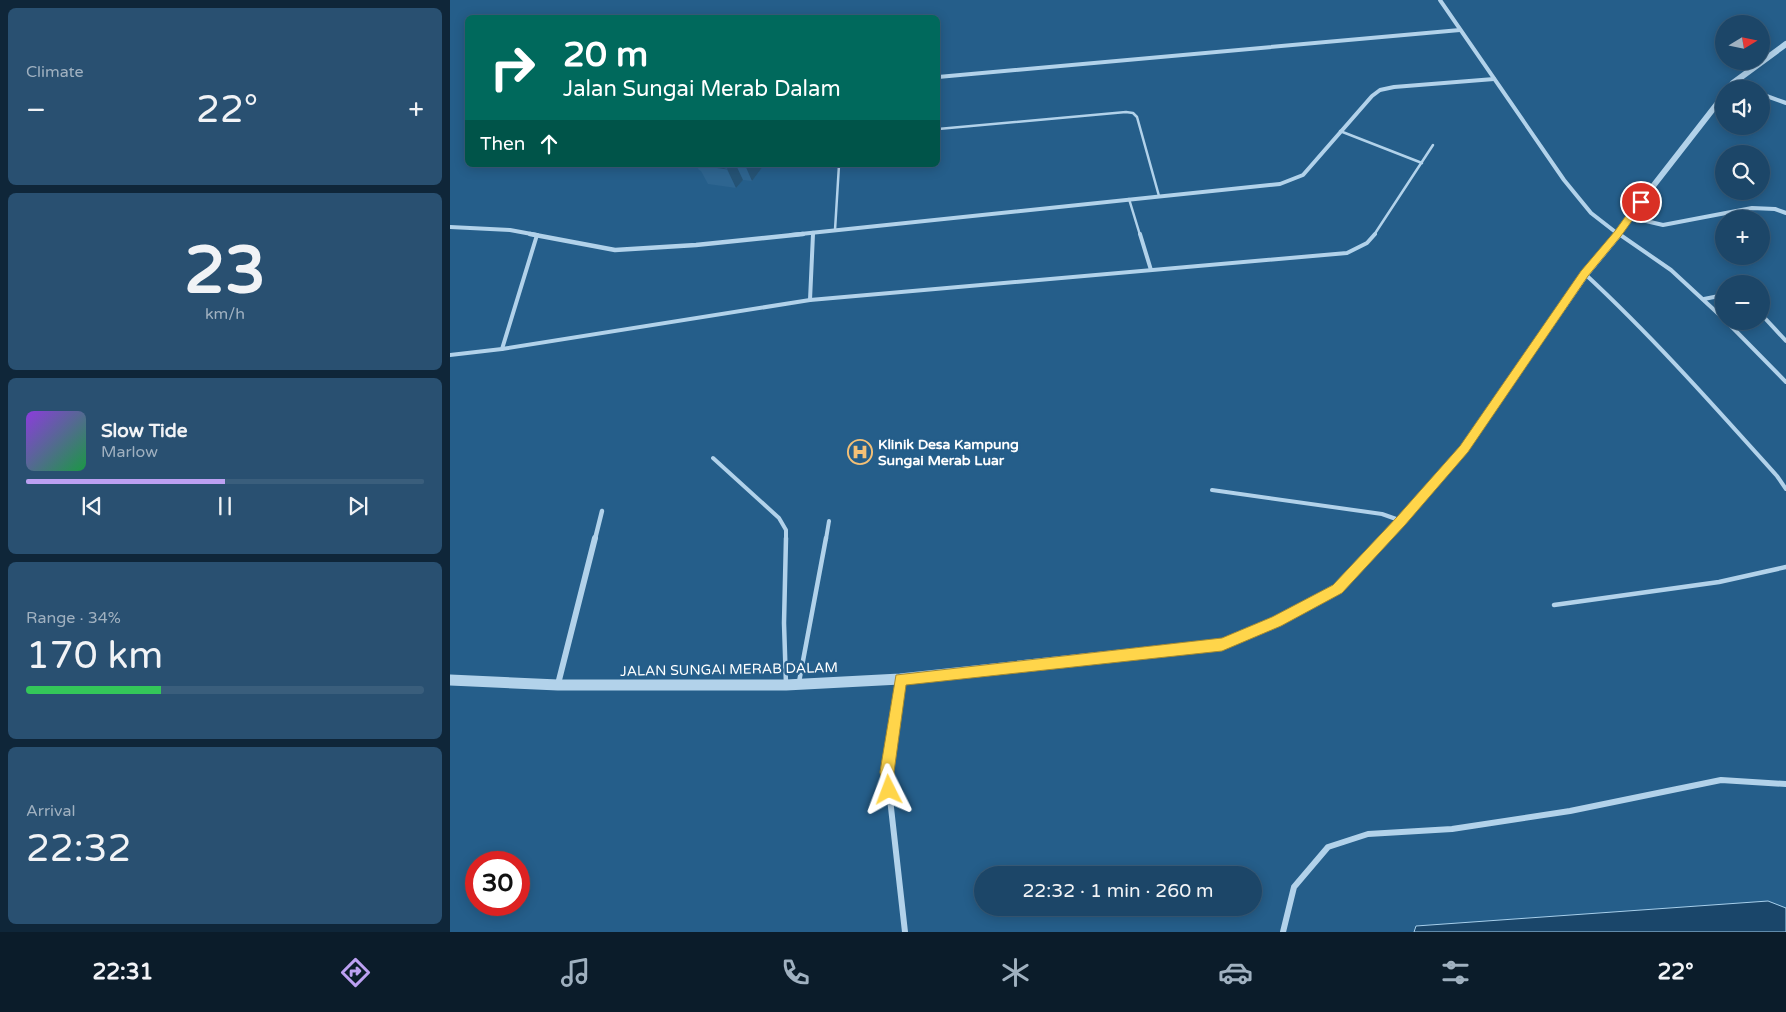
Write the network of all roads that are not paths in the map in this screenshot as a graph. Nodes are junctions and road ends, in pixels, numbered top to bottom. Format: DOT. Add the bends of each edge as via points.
graph roads {
  1 [pos="1440,0"];
  2 [pos="1460,30"];
  3 [pos="1786,44"];
  4 [pos="940,77"];
  5 [pos="1494,79"];
  6 [pos="1739,80"];
  7 [pos="1770,97"];
  8 [pos="1786,103"];
  9 [pos="1715,107"];
  10 [pos="940,129"];
  11 [pos="1340,131"];
  12 [pos="1433,144"];
  13 [pos="1422,162"];
  14 [pos="839,167"];
  15 [pos="1159,196"];
  16 [pos="1129,199"];
  17 [pos="1786,214"];
  18 [pos="1629,217"];
  19 [pos="450,227"];
  20 [pos="835,230"];
  21 [pos="813,232"];
  22 [pos="1618,234"];
  23 [pos="537,235"];
  24 [pos="1151,270"];
  25 [pos="1585,274"];
  26 [pos="1715,297"];
  27 [pos="1704,299"];
  28 [pos="810,300"];
  29 [pos="1715,310"];
  30 [pos="1770,324"];
  31 [pos="1735,330"];
  32 [pos="1786,341"];
  33 [pos="502,349"];
  34 [pos="450,355"];
  35 [pos="1786,382"];
  36 [pos="713,458"];
  37 [pos="1786,489"];
  38 [pos="1212,490"];
  39 [pos="602,511"];
  40 [pos="829,521"];
  41 [pos="1401,521"];
  42 [pos="1786,567"];
  43 [pos="1554,605"];
  44 [pos="450,680"];
  45 [pos="900,680"];
  46 [pos="786,684"];
  47 [pos="799,684"];
  48 [pos="558,685"];
  49 [pos="1786,784"];
  50 [pos="905,932"];
  51 [pos="1283,932"];
  1 -- 2 [label="street"];
  2 -- 4 [label="street"];
  2 -- 5 [label="street"];
  3 -- 6 [label="street"];
  5 -- 11 [label="street" via="1380,90"];
  5 -- 22 [label="street" via="1564,180 1592,213"];
  7 -- 8 [label="street"];
  9 -- 18 [label="street, JALAN SUNGAI MERAB DALAM"];
  10 -- 15 [label="lane" via="1133,113 1137,117"];
  11 -- 13 [label="lane"];
  11 -- 15 [label="street" via="1302,176 1280,184"];
  12 -- 13 [label="lane"];
  13 -- 24 [label="lane" via="1377,231 1366,243 1347,253"];
  14 -- 20 [label="lane"];
  15 -- 16 [label="street"];
  16 -- 20 [label="street"];
  16 -- 24 [label="lane"];
  17 -- 18 [label="street" via="1752,208 1663,225"];
  18 -- 22 [label="street, JALAN SUNGAI MERAB DALAM"];
  19 -- 23 [label="street" via="510,230"];
  20 -- 21 [label="street"];
  21 -- 23 [label="street" via="615,250"];
  21 -- 28 [label="lane"];
  22 -- 25 [label="street, JALAN SUNGAI MERAB DALAM"];
  22 -- 27 [label="lane" via="1671,270"];
  23 -- 33 [label="lane"];
  24 -- 28 [label="lane"];
  25 -- 37 [label="lane" via="1682,372"];
  25 -- 41 [label="street, JALAN SUNGAI MERAB DALAM" via="1464,449"];
  26 -- 27 [label="lane"];
  27 -- 29 [label="lane"];
  28 -- 33 [label="lane"];
  30 -- 32 [label="lane"];
  31 -- 35 [label="lane"];
  33 -- 34 [label="lane"];
  36 -- 46 [label="lane" via="779,518 786,530"];
  38 -- 41 [label="lane" via="1382,514"];
  39 -- 48 [label="street"];
  40 -- 47 [label="lane"];
  41 -- 45 [label="street, JALAN SUNGAI MERAB DALAM" via="1337,589 1276,621 1222,644"];
  42 -- 43 [label="lane" via="1719,582"];
  44 -- 48 [label="street, JALAN SUNGAI MERAB DALAM"];
  45 -- 47 [label="street, JALAN SUNGAI MERAB DALAM"];
  45 -- 50 [label="street" via="887,772"];
  46 -- 47 [label="street, JALAN SUNGAI MERAB DALAM"];
  46 -- 48 [label="street, JALAN SUNGAI MERAB DALAM"];
  49 -- 51 [label="street" via="1721,780 1570,811 1452,829 1368,834 1328,847 1294,888"];
}
